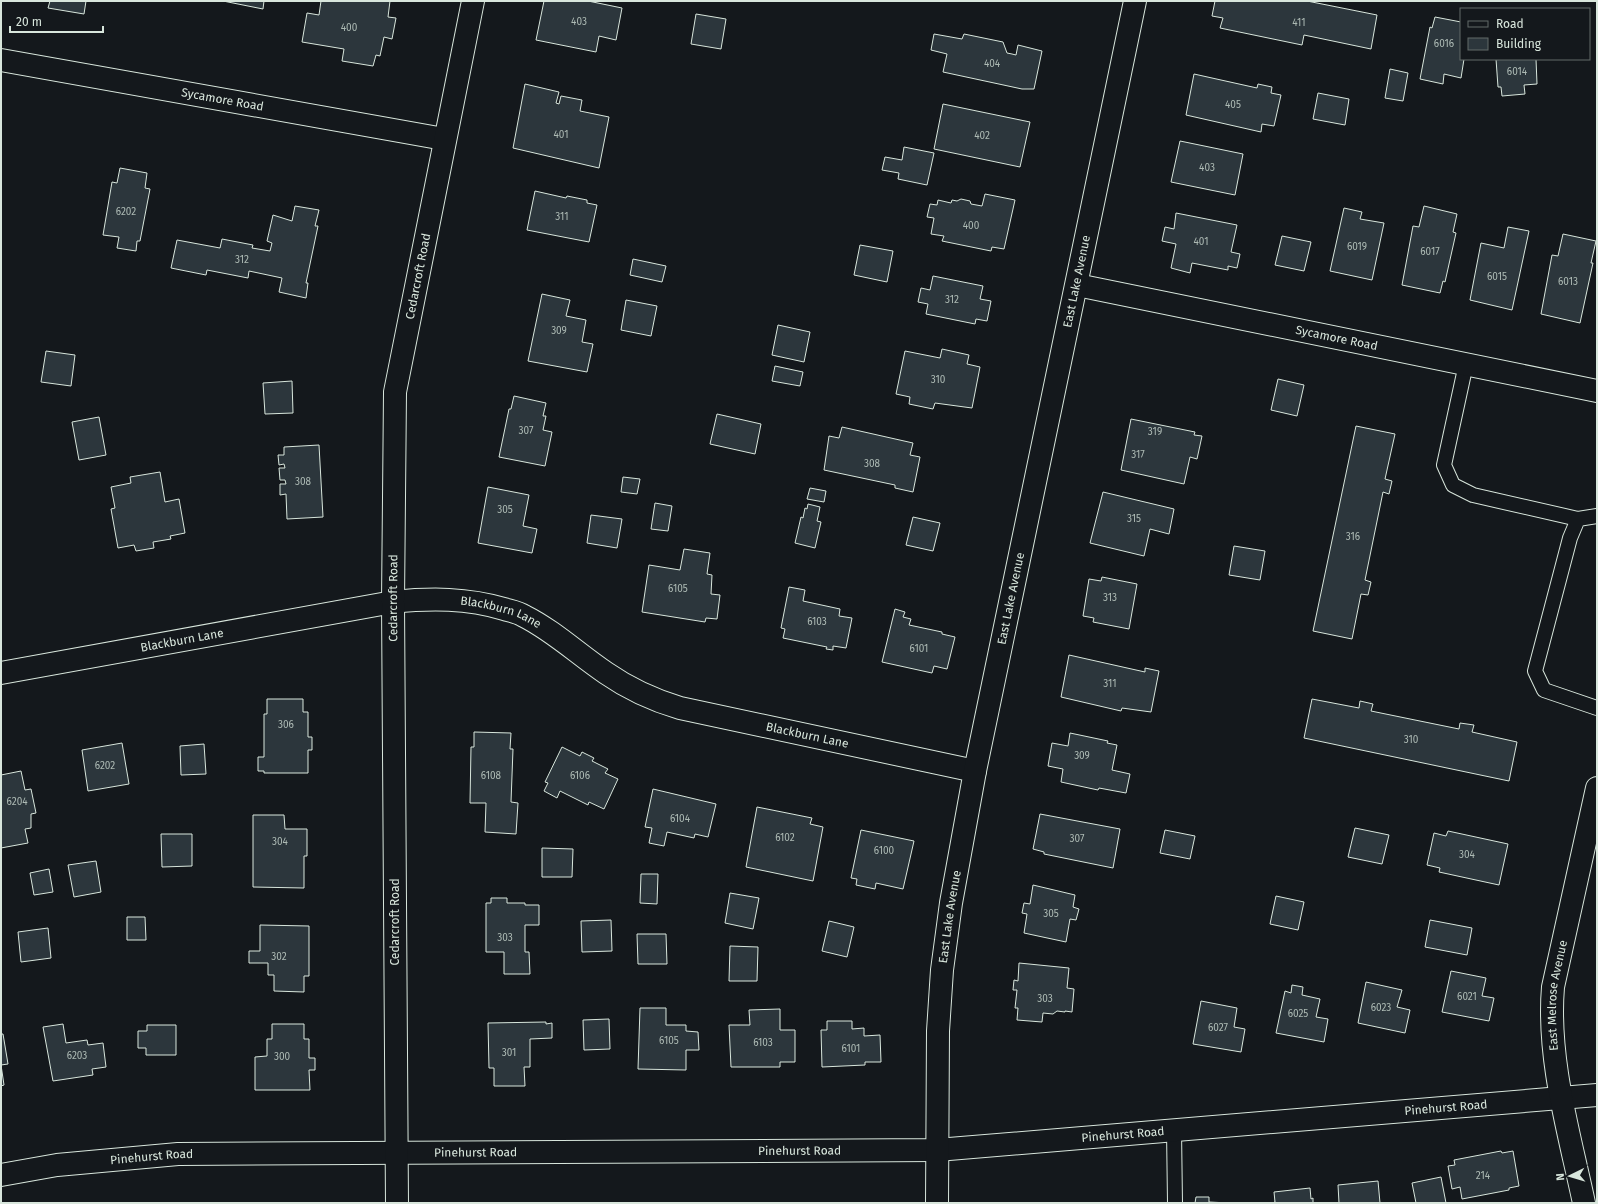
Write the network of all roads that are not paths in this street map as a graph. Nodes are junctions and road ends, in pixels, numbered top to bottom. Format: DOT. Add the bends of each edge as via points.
graph roads {
  1 [pos="473,1"];
  2 [pos="1135,1"];
  3 [pos="1,60"];
  4 [pos="444,139"];
  5 [pos="1077,285"];
  6 [pos="1466,364"];
  7 [pos="1597,390"];
  8 [pos="1597,516"];
  9 [pos="1578,519"];
  10 [pos="393,602"];
  11 [pos="1,673"];
  12 [pos="1597,708"];
  13 [pos="975,771"];
  14 [pos="1597,788"];
  15 [pos="1597,1095"];
  16 [pos="1562,1099"];
  17 [pos="1174,1130"];
  18 [pos="937,1150"];
  19 [pos="396,1152"];
  20 [pos="1,1175"];
  21 [pos="397,1203"];
  22 [pos="937,1203"];
  23 [pos="1175,1203"];
  24 [pos="1584,1203"];
  1 -- 4 [label="street, Cedarcroft Road"];
  2 -- 5 [label="street, East Lake Avenue"];
  3 -- 4 [label="street, Sycamore Road"];
  4 -- 10 [label="street, Cedarcroft Road" via="395,392"];
  5 -- 6 [label="street, Sycamore Road"];
  5 -- 13 [label="street, East Lake Avenue"];
  6 -- 7 [label="street, Sycamore Road"];
  6 -- 9 [label="lane" via="1444,465 1453,485 1473,495"];
  8 -- 9 [label="lane"];
  9 -- 12 [label="lane" via="1570,538 1535,671 1544,690"];
  10 -- 11 [label="street, Blackburn Lane"];
  10 -- 13 [label="street, Blackburn Lane" via="454,599 489,604 523,615 606,674 658,702"];
  10 -- 19 [label="street, Cedarcroft Road"];
  13 -- 18 [label="street, East Lake Avenue" via="951,903 942,970 938,1031"];
  14 -- 16 [label="street, East Melrose Avenue" via="1553,987 1553,1043"];
  15 -- 16 [label="street, Pinehurst Road"];
  16 -- 17 [label="street, Pinehurst Road"];
  16 -- 24 [label="street, East Melrose Avenue"];
  17 -- 18 [label="street, Pinehurst Road"];
  17 -- 23 [label="lane"];
  18 -- 19 [label="street, Pinehurst Road"];
  18 -- 22 [label="street, East Lake Avenue"];
  19 -- 20 [label="street, Pinehurst Road" via="178,1154 57,1165"];
  19 -- 21 [label="street, Cedarcroft Road"];
}
